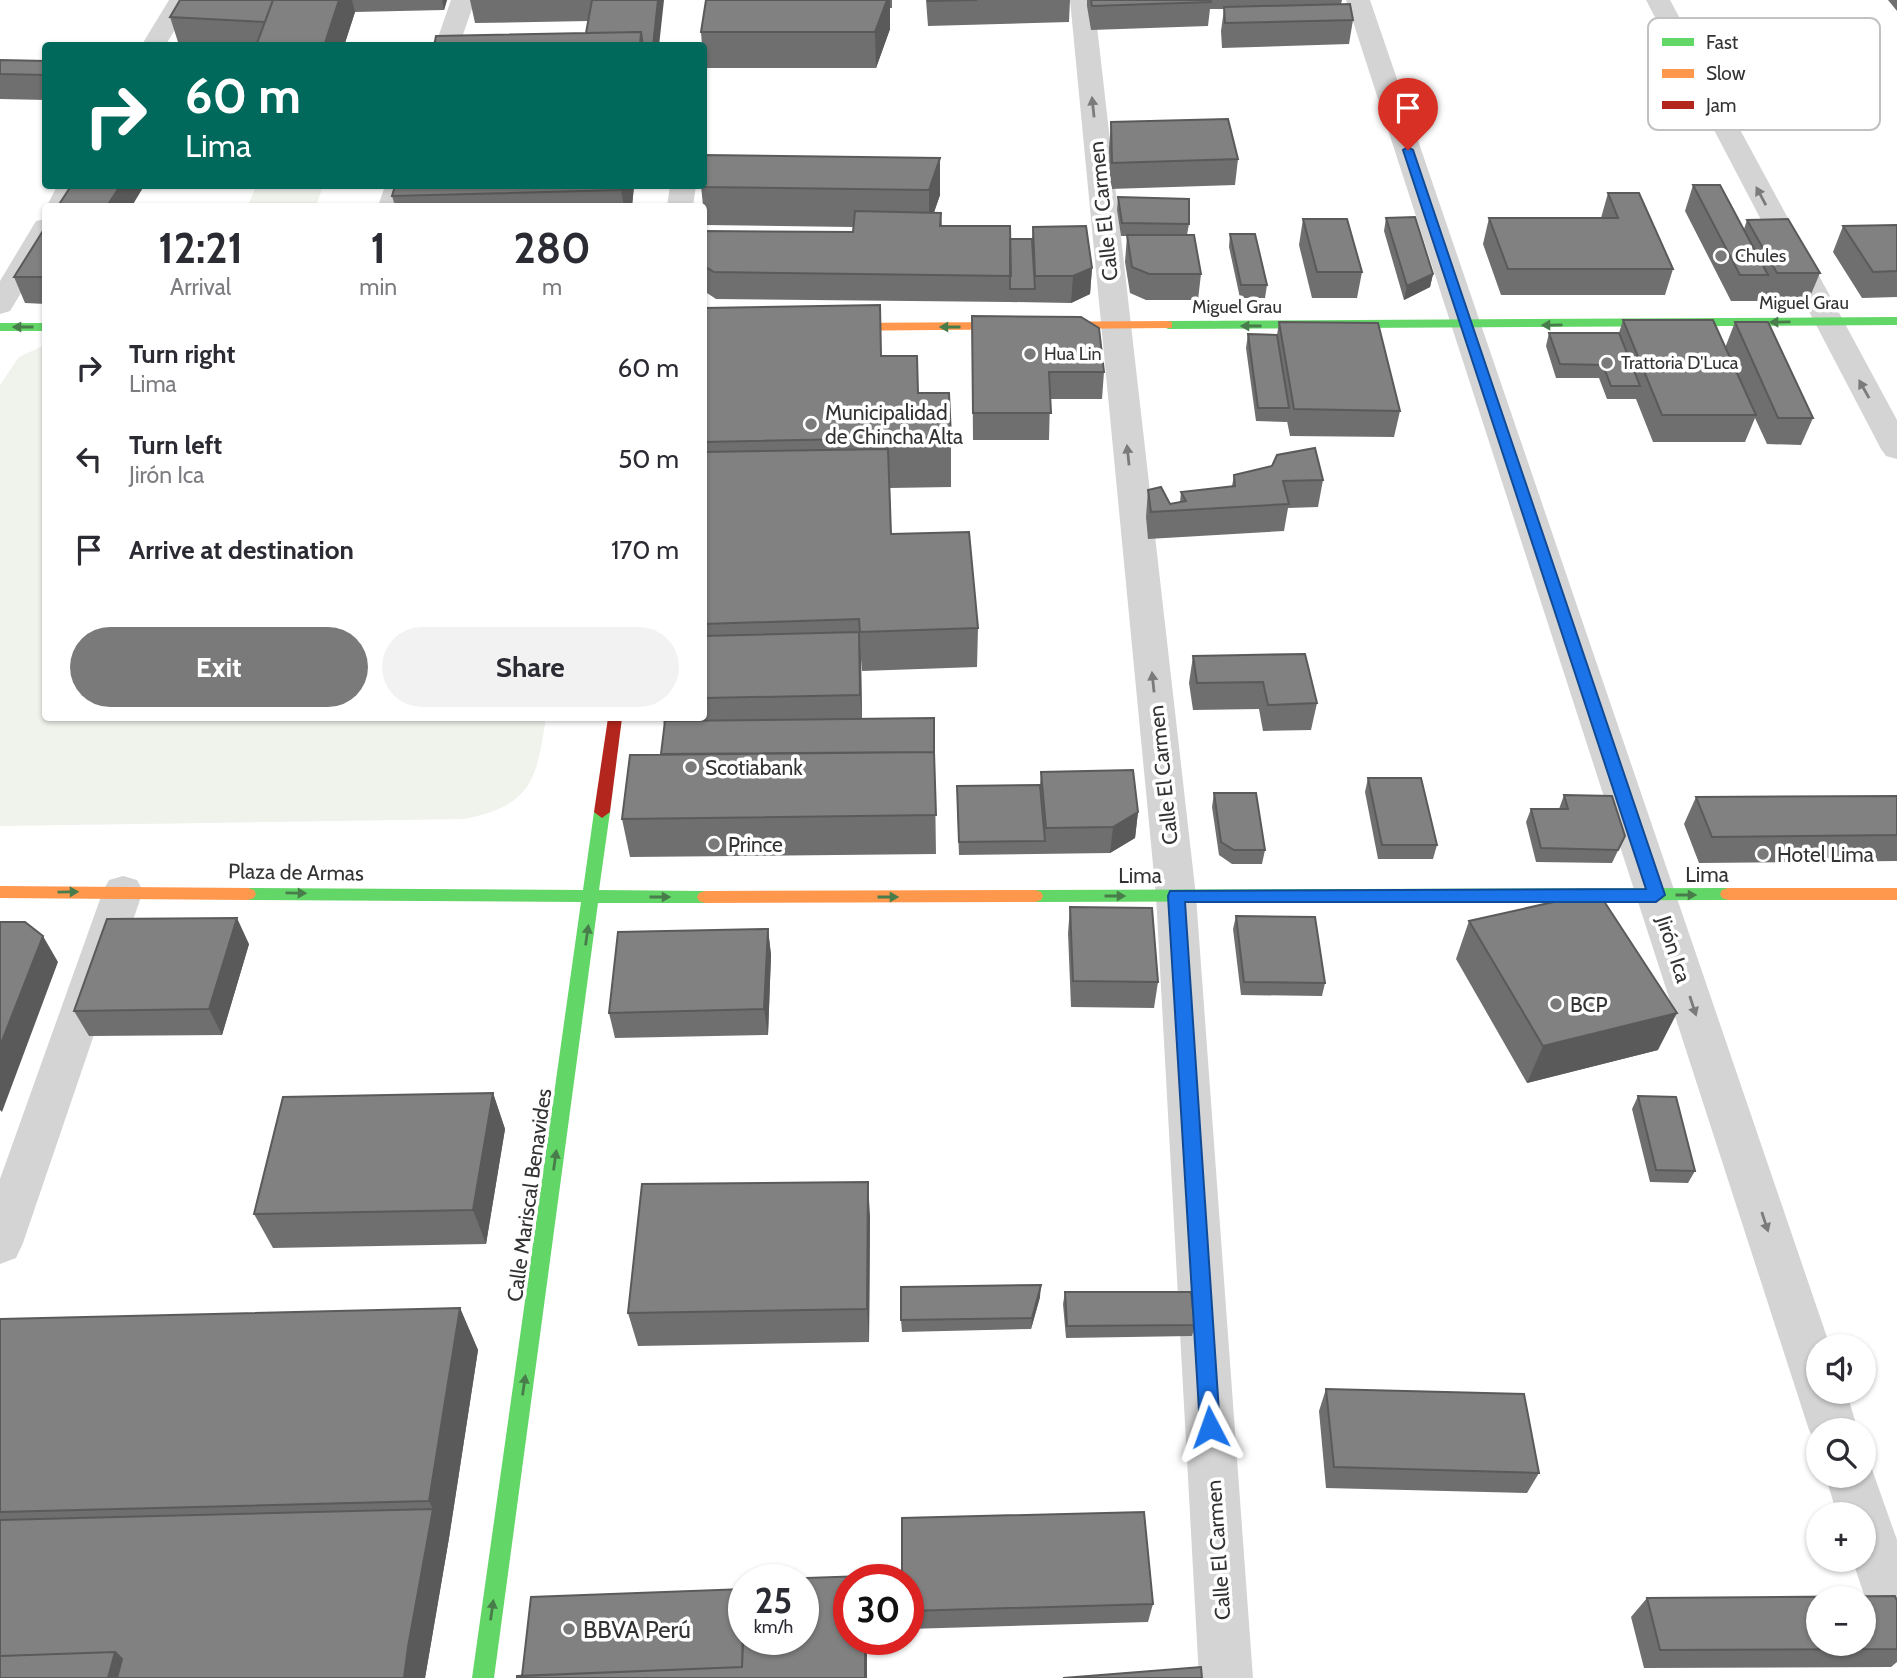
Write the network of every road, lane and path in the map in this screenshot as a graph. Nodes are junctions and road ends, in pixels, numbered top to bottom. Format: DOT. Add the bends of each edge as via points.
graph roads {
  1 [pos="180,0"];
  2 [pos="463,0"];
  3 [pos="1082,0"];
  4 [pos="1358,0"];
  5 [pos="1658,0"];
  6 [pos="1667,18"];
  7 [pos="155,42"];
  8 [pos="448,42"];
  9 [pos="1726,130"];
  10 [pos="42,234"];
  11 [pos="0,305"];
  12 [pos="1827,321"];
  13 [pos="1897,321"];
  14 [pos="1467,326"];
  15 [pos="0,327"];
  16 [pos="42,327"];
  17 [pos="813,327"];
  18 [pos="1114,327"];
  19 [pos="1897,449"];
  20 [pos="615,721"];
  21 [pos="124,891"];
  22 [pos="0,892"];
  23 [pos="1897,894"];
  24 [pos="1656,895"];
  25 [pos="1176,896"];
  26 [pos="592,897"];
  27 [pos="0,1243"];
  28 [pos="1806,1345"];
  29 [pos="1876,1555"];
  30 [pos="1897,1617"];
  31 [pos="483,1678"];
  32 [pos="1226,1678"];
  1 -- 7 [label="street"];
  2 -- 8 [label="street"];
  18 -- 3 [label="street, Calle El Carmen, one-way"];
  4 -- 14 [label="street, Jirón Ica"];
  6 -- 5 [label="street, one-way"];
  12 -- 9 [label="street, one-way"];
  10 -- 11 [label="street"];
  12 -- 13 [label="main road, Miguel Grau"];
  12 -- 14 [label="main road, Miguel Grau, one-way"];
  19 -- 12 [label="street, one-way"];
  14 -- 18 [label="main road, Miguel Grau, one-way"];
  14 -- 24 [label="street, Jirón Ica"];
  16 -- 15 [label="main road, one-way"];
  18 -- 17 [label="main road, Miguel Grau, one-way"];
  25 -- 18 [label="street, Calle El Carmen, one-way"];
  20 -- 26 [label="main road, Calle Mariscal Benavides"];
  22 -- 21 [label="main road, Plaza de Armas, one-way"];
  21 -- 26 [label="main road, Plaza de Armas, one-way"];
  21 -- 27 [label="street"];
  24 -- 23 [label="main road, Lima, one-way"];
  24 -- 25 [label="main road, Lima"];
  24 -- 28 [label="street, Jirón Ica, one-way"];
  26 -- 25 [label="main road, Lima, one-way"];
  25 -- 32 [label="street, Calle El Carmen"];
  31 -- 26 [label="main road, Calle Mariscal Benavides, one-way"];
  29 -- 30 [label="street"];
}
